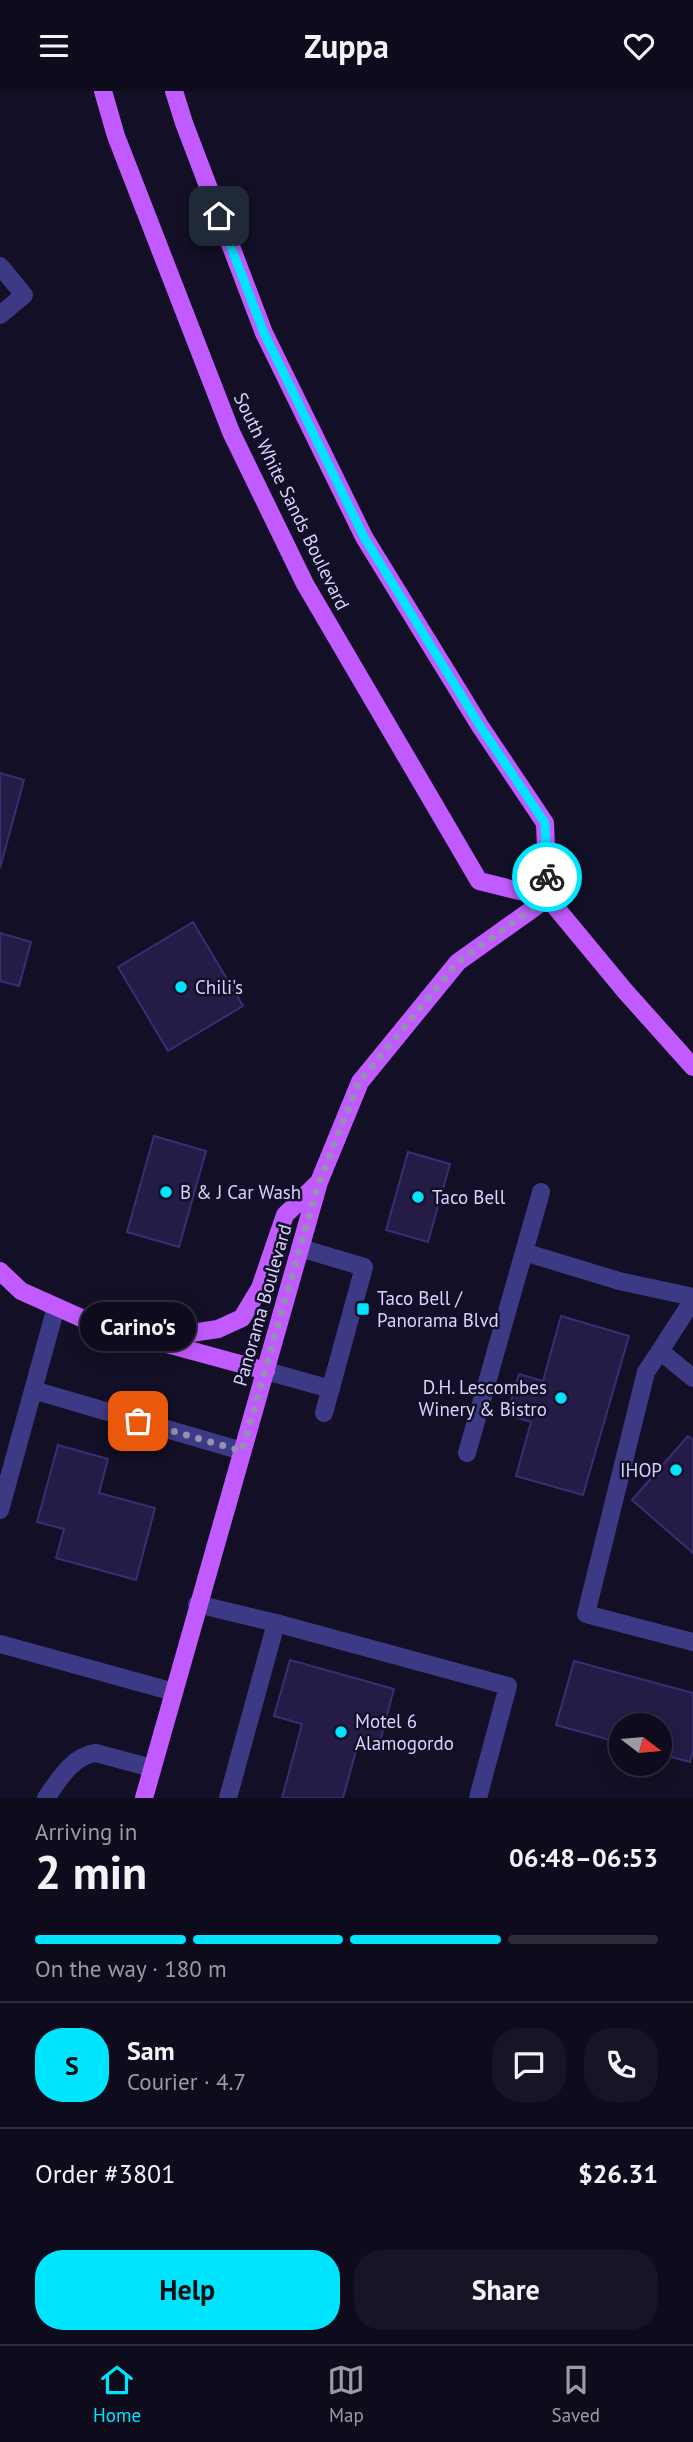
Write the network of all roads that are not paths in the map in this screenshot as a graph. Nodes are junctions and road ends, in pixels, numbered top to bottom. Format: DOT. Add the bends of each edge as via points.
graph roads {
  1 [pos="103,91"];
  2 [pos="174,91"];
  3 [pos="0,266"];
  4 [pos="0,315"];
  5 [pos="548,898"];
  6 [pos="693,1067"];
  7 [pos="319,1182"];
  8 [pos="541,1192"];
  9 [pos="300,1248"];
  10 [pos="524,1252"];
  11 [pos="0,1271"];
  12 [pos="693,1299"];
  13 [pos="56,1307"];
  14 [pos="147,1339"];
  15 [pos="660,1351"];
  16 [pos="266,1371"];
  17 [pos="693,1378"];
  18 [pos="331,1389"];
  19 [pos="33,1390"];
  20 [pos="324,1413"];
  21 [pos="242,1451"];
  22 [pos="467,1453"];
  23 [pos="0,1510"];
  24 [pos="198,1604"];
  25 [pos="276,1623"];
  26 [pos="693,1642"];
  27 [pos="0,1644"];
  28 [pos="174,1692"];
  29 [pos="152,1768"];
  30 [pos="46,1798"];
  31 [pos="144,1798"];
  32 [pos="228,1798"];
  33 [pos="478,1798"];
  1 -- 5 [label="main road, South White Sands Boulevard" via="116,136 231,432 305,584 479,881"];
  2 -- 5 [label="main road" via="264,333 364,537 545,823"];
  3 -- 4 [label="street" via="24,295"];
  5 -- 6 [label="main road"];
  5 -- 7 [label="main road, Panorama Boulevard" via="458,962 359,1082"];
  7 -- 9 [label="main road, Panorama Boulevard"];
  7 -- 14 [label="main road" via="285,1215 260,1288 242,1318 218,1329"];
  8 -- 10 [label="street"];
  9 -- 16 [label="main road, Panorama Boulevard"];
  9 -- 18 [label="street" via="364,1267"];
  10 -- 12 [label="street"];
  10 -- 22 [label="street"];
  11 -- 13 [label="main road" via="21,1291"];
  12 -- 15 [label="street"];
  13 -- 14 [label="main road"];
  13 -- 19 [label="street"];
  14 -- 16 [label="main road"];
  15 -- 17 [label="street"];
  15 -- 26 [label="street" via="646,1372 586,1614"];
  16 -- 18 [label="street"];
  16 -- 21 [label="main road, Panorama Boulevard"];
  18 -- 20 [label="street"];
  19 -- 21 [label="street"];
  19 -- 23 [label="street"];
  21 -- 24 [label="main road, Panorama Boulevard"];
  24 -- 25 [label="street"];
  24 -- 28 [label="main road, Panorama Boulevard"];
  25 -- 32 [label="street"];
  25 -- 33 [label="street" via="509,1686"];
  27 -- 28 [label="street"];
  28 -- 29 [label="main road, Panorama Boulevard"];
  29 -- 30 [label="street" via="87,1753"];
  29 -- 31 [label="main road, Panorama Boulevard"];
}
